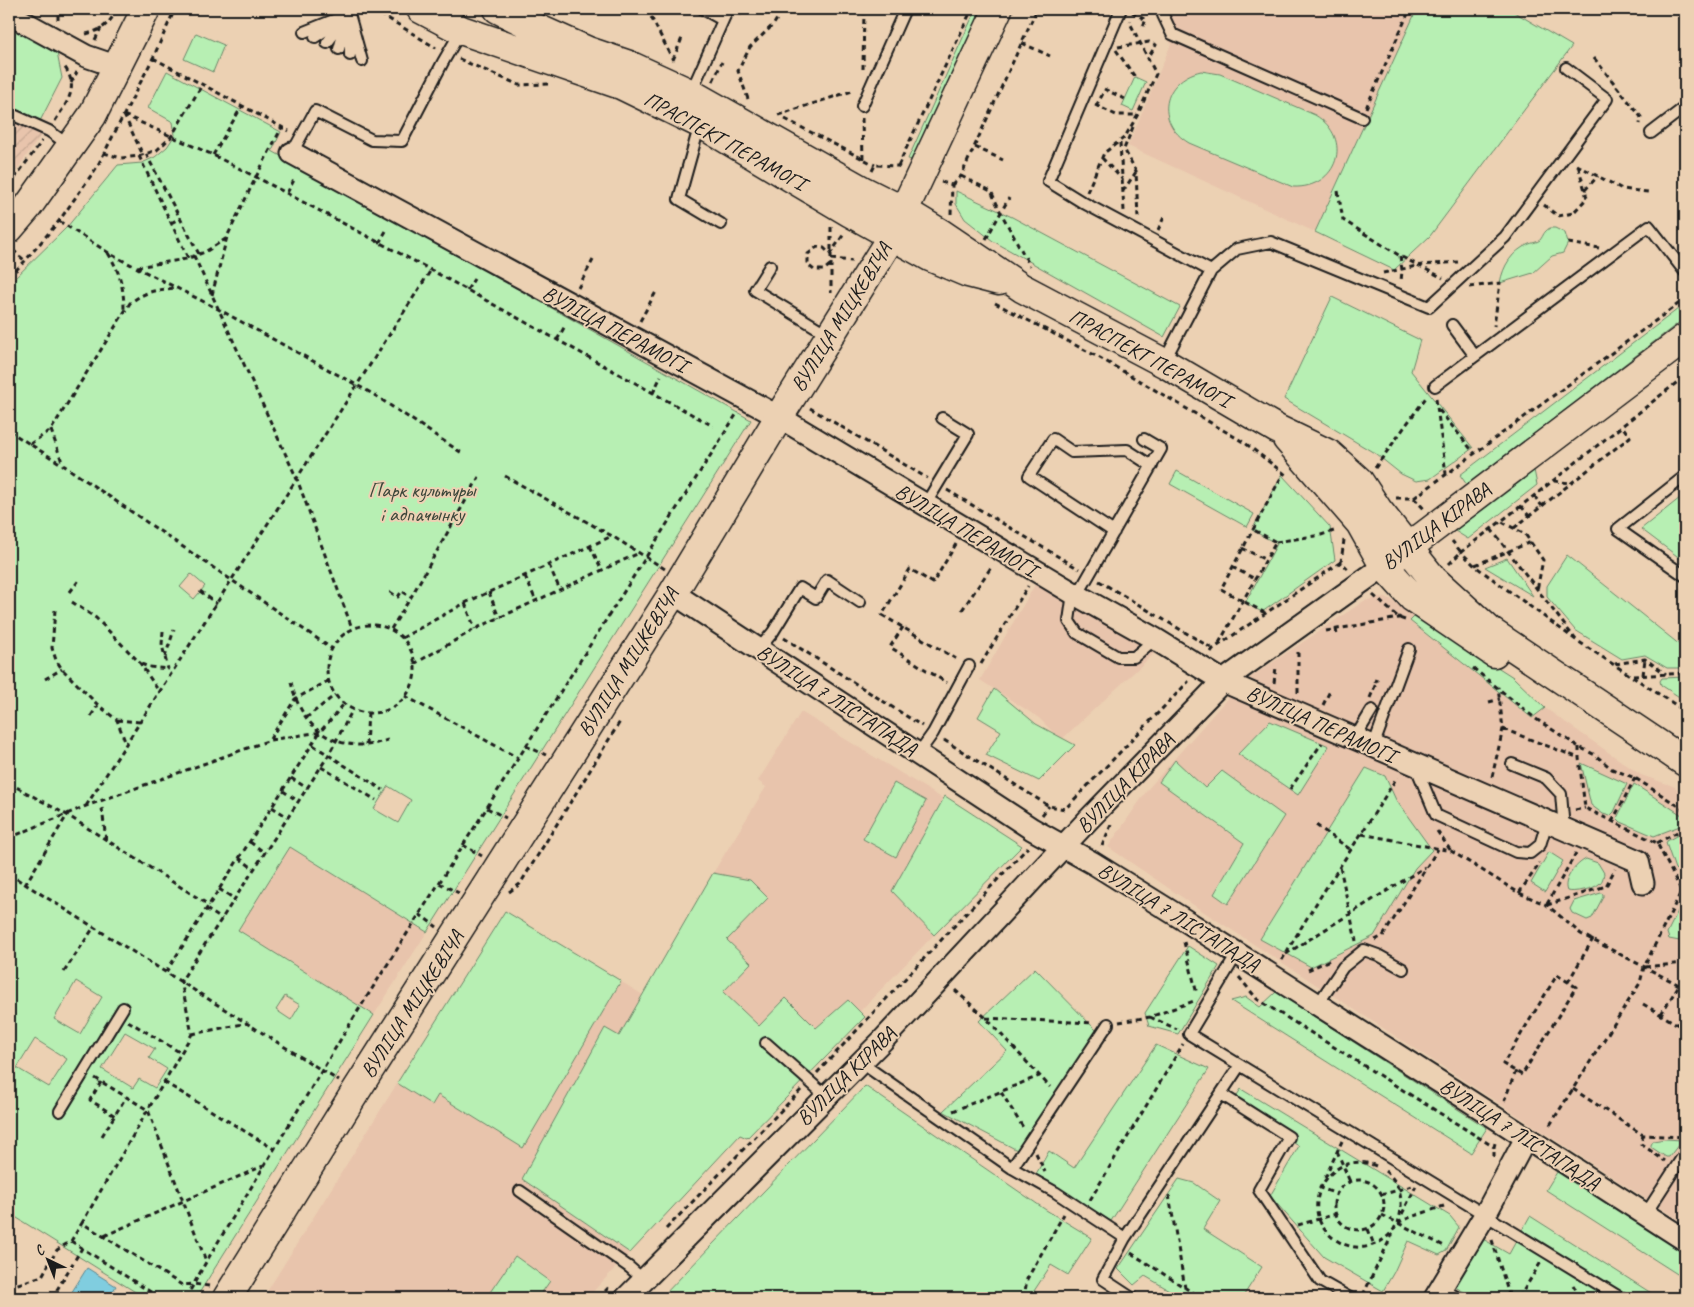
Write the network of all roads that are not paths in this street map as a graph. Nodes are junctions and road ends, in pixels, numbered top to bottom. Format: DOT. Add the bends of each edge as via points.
graph roads {
  1 [pos="146,9"];
  2 [pos="421,9"];
  3 [pos="498,9"];
  4 [pos="703,9"];
  5 [pos="728,9"];
  6 [pos="905,9"];
  7 [pos="998,9"];
  8 [pos="1166,9"];
  9 [pos="350,11"];
  10 [pos="1124,12"];
  11 [pos="9,14"];
  12 [pos="723,20"];
  13 [pos="461,30"];
  14 [pos="304,32"];
  15 [pos="315,37"];
  16 [pos="327,43"];
  17 [pos="339,49"];
  18 [pos="350,55"];
  19 [pos="362,61"];
  20 [pos="118,67"];
  21 [pos="1566,68"];
  22 [pos="702,87"];
  23 [pos="862,106"];
  24 [pos="1685,107"];
  25 [pos="9,113"];
  26 [pos="1362,118"];
  27 [pos="703,125"];
  28 [pos="1651,134"];
  29 [pos="71,147"];
  30 [pos="292,153"];
  31 [pos="904,211"];
  32 [pos="721,224"];
  33 [pos="9,229"];
  34 [pos="892,236"];
  35 [pos="770,266"];
  36 [pos="1211,271"];
  37 [pos="1685,272"];
  38 [pos="1026,277"];
  39 [pos="1452,325"];
  40 [pos="829,336"];
  41 [pos="1683,344"];
  42 [pos="1475,356"];
  43 [pos="1166,364"];
  44 [pos="1435,386"];
  45 [pos="779,417"];
  46 [pos="942,418"];
  47 [pos="1277,429"];
  48 [pos="1144,439"];
  49 [pos="1152,466"];
  50 [pos="1685,476"];
  51 [pos="925,505"];
  52 [pos="1114,532"];
  53 [pos="1408,548"];
  54 [pos="1384,566"];
  55 [pos="1685,576"];
  56 [pos="673,592"];
  57 [pos="1075,595"];
  58 [pos="860,602"];
  59 [pos="1155,639"];
  60 [pos="1409,649"];
  61 [pos="759,650"];
  62 [pos="969,666"];
  63 [pos="1560,678"];
  64 [pos="1223,681"];
  65 [pos="1370,706"];
  66 [pos="1365,744"];
  67 [pos="918,754"];
  68 [pos="1685,762"];
  69 [pos="1512,764"];
  70 [pos="1409,768"];
  71 [pos="1556,826"];
  72 [pos="1063,846"];
  73 [pos="1643,883"];
  74 [pos="1233,960"];
  75 [pos="1403,968"];
  76 [pos="1318,1004"];
  77 [pos="121,1012"];
  78 [pos="1108,1024"];
  79 [pos="766,1043"];
  80 [pos="860,1062"];
  81 [pos="1240,1065"];
  82 [pos="1221,1094"];
  83 [pos="826,1096"];
  84 [pos="60,1111"];
  85 [pos="1526,1138"];
  86 [pos="1685,1153"];
  87 [pos="1012,1168"];
  88 [pos="520,1192"];
  89 [pos="1485,1215"];
  90 [pos="1645,1215"];
  91 [pos="1685,1240"];
  92 [pos="1122,1242"];
  93 [pos="636,1273"];
  94 [pos="1444,1295"];
  95 [pos="228,1297"];
  96 [pos="626,1298"];
  97 [pos="1132,1298"];
  98 [pos="1350,1298"];
  99 [pos="1622,1298"];
  1 -- 20 [label="main road"];
  2 -- 13 [label="main road, ПРАСПЕКТ ПЕРАМОГІ"];
  3 -- 22 [label="main road, ПРАСПЕКТ ПЕРАМОГІ" via="588,51"];
  4 -- 12 [label="lane"];
  5 -- 12 [label="lane"];
  6 -- 23 [label="lane"];
  7 -- 31 [label="main road, ВУЛІЦА МІЦКЕВІЧА"];
  8 -- 26 [label="lane" via="1163,15 1172,34"];
  9 -- 14 [label="lane"];
  9 -- 15 [label="lane"];
  9 -- 16 [label="lane"];
  9 -- 17 [label="lane"];
  9 -- 18 [label="lane"];
  9 -- 19 [label="lane"];
  10 -- 36 [label="lane" via="1048,181"];
  11 -- 20 [label="street" via="86,56"];
  12 -- 22 [label="lane"];
  13 -- 27 [label="main road, ПРАСПЕКТ ПЕРАМОГІ" via="621,85"];
  13 -- 30 [label="lane" via="402,141 372,140 314,111"];
  20 -- 29 [label="main road"];
  21 -- 36 [label="lane" via="1608,99 1505,237 1429,307 1271,242 1237,249"];
  22 -- 31 [label="main road, ПРАСПЕКТ ПЕРАМОГІ" via="862,190"];
  24 -- 28 [label="lane"];
  25 -- 29 [label="lane" via="49,131"];
  27 -- 32 [label="lane" via="696,138 679,200"];
  27 -- 34 [label="main road, ПРАСПЕКТ ПЕРАМОГІ"];
  29 -- 33 [label="main road"];
  30 -- 45 [label="street, ВУЛІЦА ПЕРАМОГІ"];
  31 -- 34 [label="main road, ВУЛІЦА МІЦКЕВІЧА"];
  31 -- 38 [label="main road, ПРАСПЕКТ ПЕРАМОГІ"];
  34 -- 38 [label="main road, ПРАСПЕКТ ПЕРАМОГІ" via="968,273"];
  34 -- 40 [label="main road, ВУЛІЦА МІЦКЕВІЧА"];
  35 -- 40 [label="lane" via="755,290"];
  36 -- 43 [label="lane" via="1169,352"];
  37 -- 42 [label="lane" via="1649,226"];
  38 -- 43 [label="main road, ПРАСПЕКТ ПЕРАМОГІ"];
  39 -- 42 [label="lane"];
  40 -- 45 [label="main road, ВУЛІЦА МІЦКЕВІЧА"];
  41 -- 53 [label="main road, ВУЛІЦА КІРАВА"];
  42 -- 44 [label="lane"];
  43 -- 47 [label="main road, ПРАСПЕКТ ПЕРАМОГІ"];
  45 -- 51 [label="street, ВУЛІЦА ПЕРАМОГІ"];
  45 -- 56 [label="main road, ВУЛІЦА МІЦКЕВІЧА"];
  46 -- 51 [label="lane" via="968,434"];
  47 -- 53 [label="main road, ПРАСПЕКТ ПЕРАМОГІ" via="1329,454 1359,481"];
  47 -- 54 [label="main road, ПРАСПЕКТ ПЕРАМОГІ" via="1360,523"];
  48 -- 49 [label="lane" via="1161,449"];
  49 -- 52 [label="lane"];
  49 -- 52 [label="lane" via="1127,450 1072,452 1053,439 1029,476"];
  50 -- 55 [label="lane" via="1618,530"];
  51 -- 57 [label="street, ВУЛІЦА ПЕРАМОГІ"];
  52 -- 57 [label="lane"];
  53 -- 54 [label="main road, ВУЛІЦА КІРАВА"];
  53 -- 63 [label="main road, ПРАСПЕКТ ПЕРАМОГІ" via="1433,579 1491,632"];
  54 -- 63 [label="main road, ПРАСПЕКТ ПЕРАМОГІ" via="1414,598 1493,652"];
  54 -- 64 [label="street, ВУЛІЦА КІРАВА"];
  56 -- 61 [label="street, ВУЛІЦА 7 ЛІСТАПАДА"];
  56 -- 95 [label="main road, ВУЛІЦА МІЦКЕВІЧА"];
  57 -- 59 [label="street, ВУЛІЦА ПЕРАМОГІ"];
  57 -- 59 [label="lane" via="1069,621 1077,633 1118,657 1134,657"];
  58 -- 61 [label="lane" via="827,580 816,598 800,588"];
  59 -- 64 [label="street, ВУЛІЦА ПЕРАМОГІ"];
  60 -- 66 [label="lane"];
  61 -- 67 [label="street, ВУЛІЦА 7 ЛІСТАПАДА"];
  62 -- 67 [label="lane"];
  63 -- 68 [label="main road, ПРАСПЕКТ ПЕРАМОГІ"];
  64 -- 66 [label="street, ВУЛІЦА ПЕРАМОГІ"];
  64 -- 72 [label="street, ВУЛІЦА КІРАВА"];
  65 -- 66 [label="lane" via="1361,728"];
  66 -- 70 [label="street, ВУЛІЦА ПЕРАМОГІ"];
  67 -- 72 [label="street, ВУЛІЦА 7 ЛІСТАПАДА"];
  69 -- 71 [label="lane" via="1546,778 1561,794"];
  70 -- 71 [label="street, ВУЛІЦА ПЕРАМОГІ"];
  70 -- 71 [label="lane" via="1436,815 1516,852 1530,853"];
  71 -- 73 [label="street, ВУЛІЦА ПЕРАМОГІ" via="1638,861"];
  72 -- 74 [label="street, ВУЛІЦА 7 ЛІСТАПАДА" via="1093,863"];
  72 -- 80 [label="street, ВУЛІЦА КІРАВА"];
  74 -- 76 [label="street, ВУЛІЦА 7 ЛІСТАПАДА" via="1272,976"];
  74 -- 81 [label="lane" via="1189,1034"];
  75 -- 76 [label="lane" via="1364,950 1343,967"];
  76 -- 85 [label="street, ВУЛІЦА 7 ЛІСТАПАДА"];
  77 -- 84 [label="lane"];
  78 -- 87 [label="lane"];
  79 -- 83 [label="lane"];
  80 -- 83 [label="street, ВУЛІЦА КІРАВА"];
  80 -- 87 [label="lane"];
  81 -- 82 [label="lane"];
  81 -- 89 [label="lane" via="1347,1130 1419,1180"];
  82 -- 92 [label="lane"];
  82 -- 98 [label="lane" via="1289,1137 1259,1190 1320,1281"];
  83 -- 93 [label="street, ВУЛІЦА КІРАВА"];
  85 -- 89 [label="street"];
  85 -- 90 [label="street, ВУЛІЦА 7 ЛІСТАПАДА"];
  86 -- 90 [label="lane"];
  87 -- 92 [label="lane" via="1070,1202"];
  88 -- 93 [label="lane"];
  89 -- 94 [label="street" via="1461,1254"];
  89 -- 99 [label="lane"];
  90 -- 91 [label="street, ВУЛІЦА 7 ЛІСТАПАДА"];
  92 -- 97 [label="lane" via="1103,1279"];
  93 -- 96 [label="street, ВУЛІЦА КІРАВА"];
}
